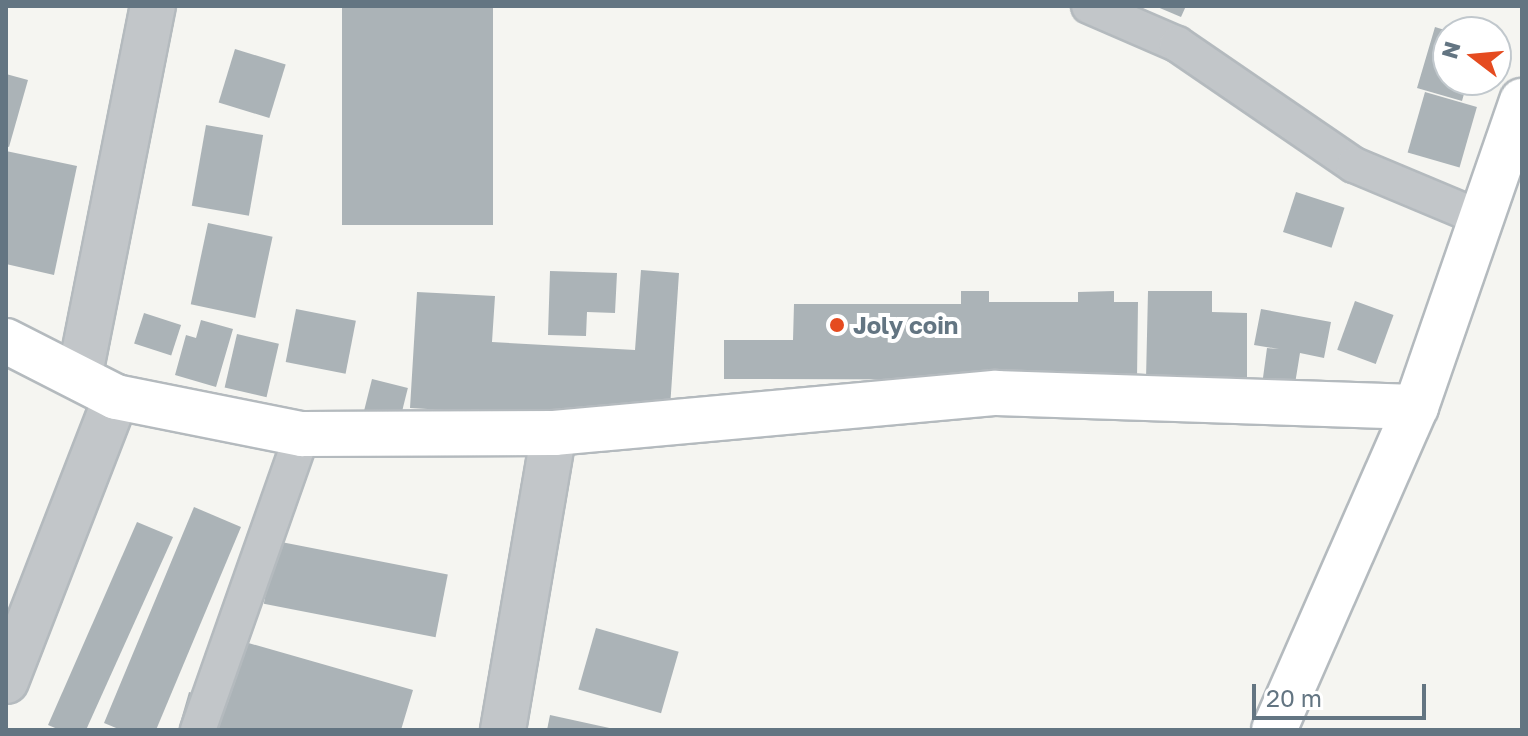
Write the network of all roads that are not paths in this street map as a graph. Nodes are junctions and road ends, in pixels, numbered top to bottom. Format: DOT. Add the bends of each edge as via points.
graph roads {
  1 [pos="153,6"];
  2 [pos="1089,6"];
  3 [pos="1522,101"];
  4 [pos="1481,218"];
  5 [pos="6,341"];
  6 [pos="98,386"];
  7 [pos="1416,407"];
  8 [pos="554,433"];
  9 [pos="302,434"];
  10 [pos="6,681"];
  11 [pos="198,730"];
  12 [pos="503,730"];
  13 [pos="1274,730"];
  1 -- 6 [label="street"];
  2 -- 4 [label="lane" via="1177,44 1354,165"];
  3 -- 4 [label="street"];
  4 -- 7 [label="street"];
  5 -- 6 [label="street"];
  6 -- 9 [label="street"];
  6 -- 10 [label="street"];
  7 -- 8 [label="street" via="996,393"];
  7 -- 13 [label="street"];
  8 -- 9 [label="street"];
  8 -- 12 [label="street"];
  9 -- 11 [label="lane"];
}
